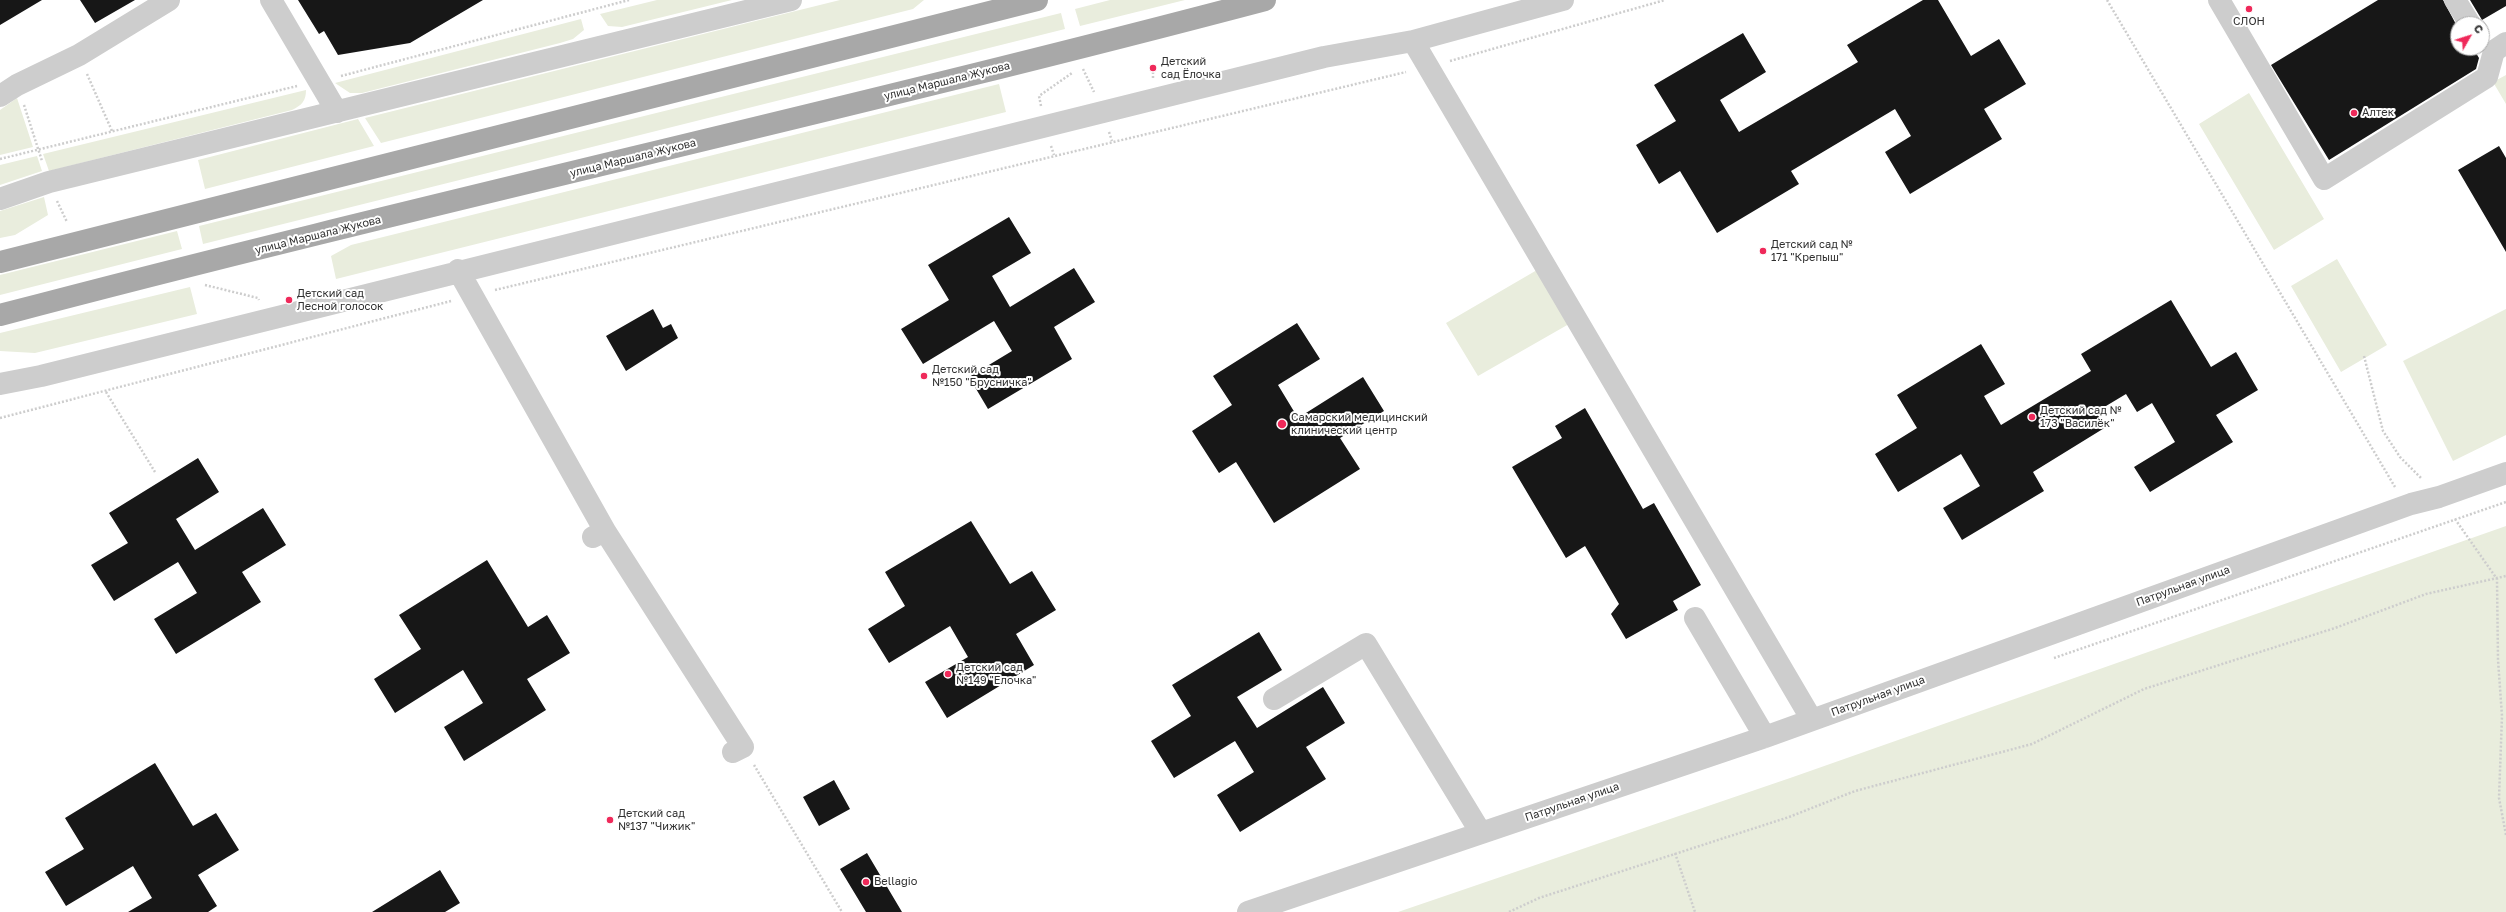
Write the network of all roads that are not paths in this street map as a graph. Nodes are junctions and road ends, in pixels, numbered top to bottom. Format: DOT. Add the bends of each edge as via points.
graph roads {
  1 [pos="169,0"];
  2 [pos="271,0"];
  3 [pos="791,0"];
  4 [pos="1036,0"];
  5 [pos="1265,0"];
  6 [pos="1563,0"];
  7 [pos="2219,0"];
  8 [pos="2455,0"];
  9 [pos="2465,16"];
  10 [pos="1412,41"];
  11 [pos="2506,43"];
  12 [pos="2490,52"];
  13 [pos="2487,56"];
  14 [pos="8,90"];
  15 [pos="337,112"];
  16 [pos="0,199"];
  17 [pos="0,262"];
  18 [pos="458,270"];
  19 [pos="0,315"];
  20 [pos="0,371"];
  21 [pos="41,376"];
  22 [pos="0,384"];
  23 [pos="2506,473"];
  24 [pos="1695,618"];
  25 [pos="1274,699"];
  26 [pos="1812,720"];
  27 [pos="1765,737"];
  28 [pos="738,750"];
  29 [pos="1481,833"];
  30 [pos="1248,912"];
  1 -- 14 [label="street" via="79,55"];
  2 -- 15 [label="street"];
  3 -- 15 [label="street"];
  4 -- 17 [label="main road"];
  5 -- 19 [label="main road, улица Маршала Жукова" via="1070,51 168,271"];
  6 -- 10 [label="street"];
  7 -- 13 [label="street" via="2324,179 2487,76"];
  8 -- 9 [label="street"];
  10 -- 18 [label="street" via="1324,57"];
  10 -- 26 [label="street"];
  11 -- 12 [label="street"];
  15 -- 16 [label="street" via="49,182"];
  18 -- 21 [label="street"];
  18 -- 28 [label="street" via="599,534"];
  20 -- 21 [label="street"];
  21 -- 22 [label="street"];
  23 -- 26 [label="street, Патрульная улица" via="2407,506"];
  24 -- 27 [label="street"];
  25 -- 29 [label="street" via="1366,644"];
  26 -- 27 [label="street, Патрульная улица"];
  27 -- 29 [label="street, Патрульная улица"];
  29 -- 30 [label="street, Патрульная улица"];
}
